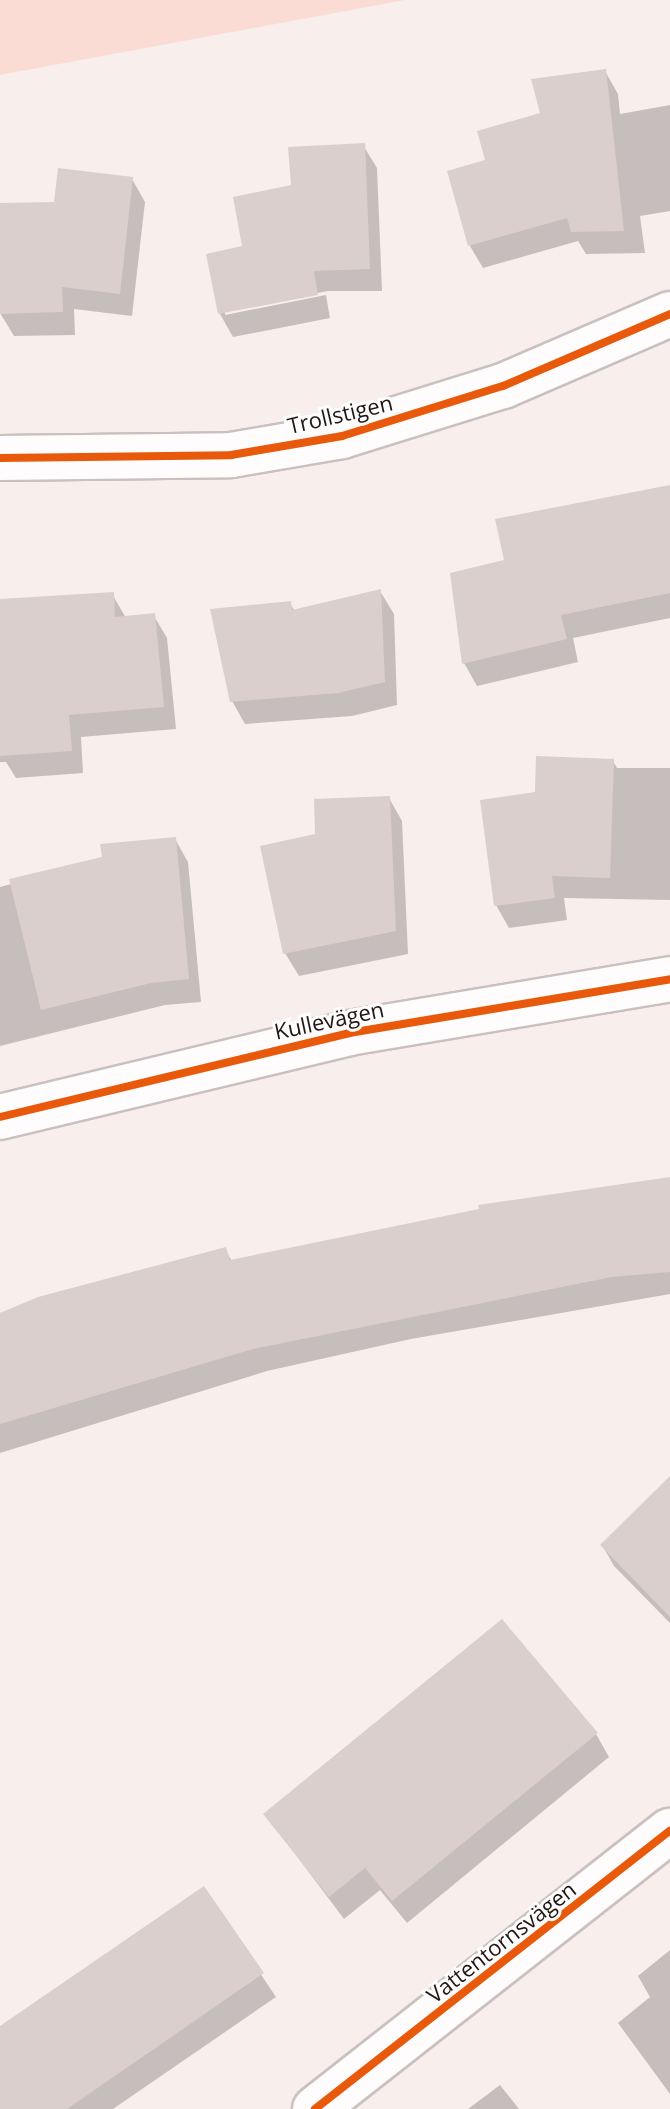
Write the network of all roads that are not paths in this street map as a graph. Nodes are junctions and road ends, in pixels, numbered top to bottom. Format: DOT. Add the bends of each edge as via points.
graph roads {
  1 [pos="670,314"];
  2 [pos="0,458"];
  3 [pos="670,979"];
  4 [pos="0,1117"];
  5 [pos="670,1831"];
  6 [pos="315,2109"];
  1 -- 2 [label="street, Trollstigen" via="503,386 342,436 231,455"];
  3 -- 4 [label="street, Kullevägen" via="349,1033"];
  5 -- 6 [label="street, Vattentornsvägen"];
}
